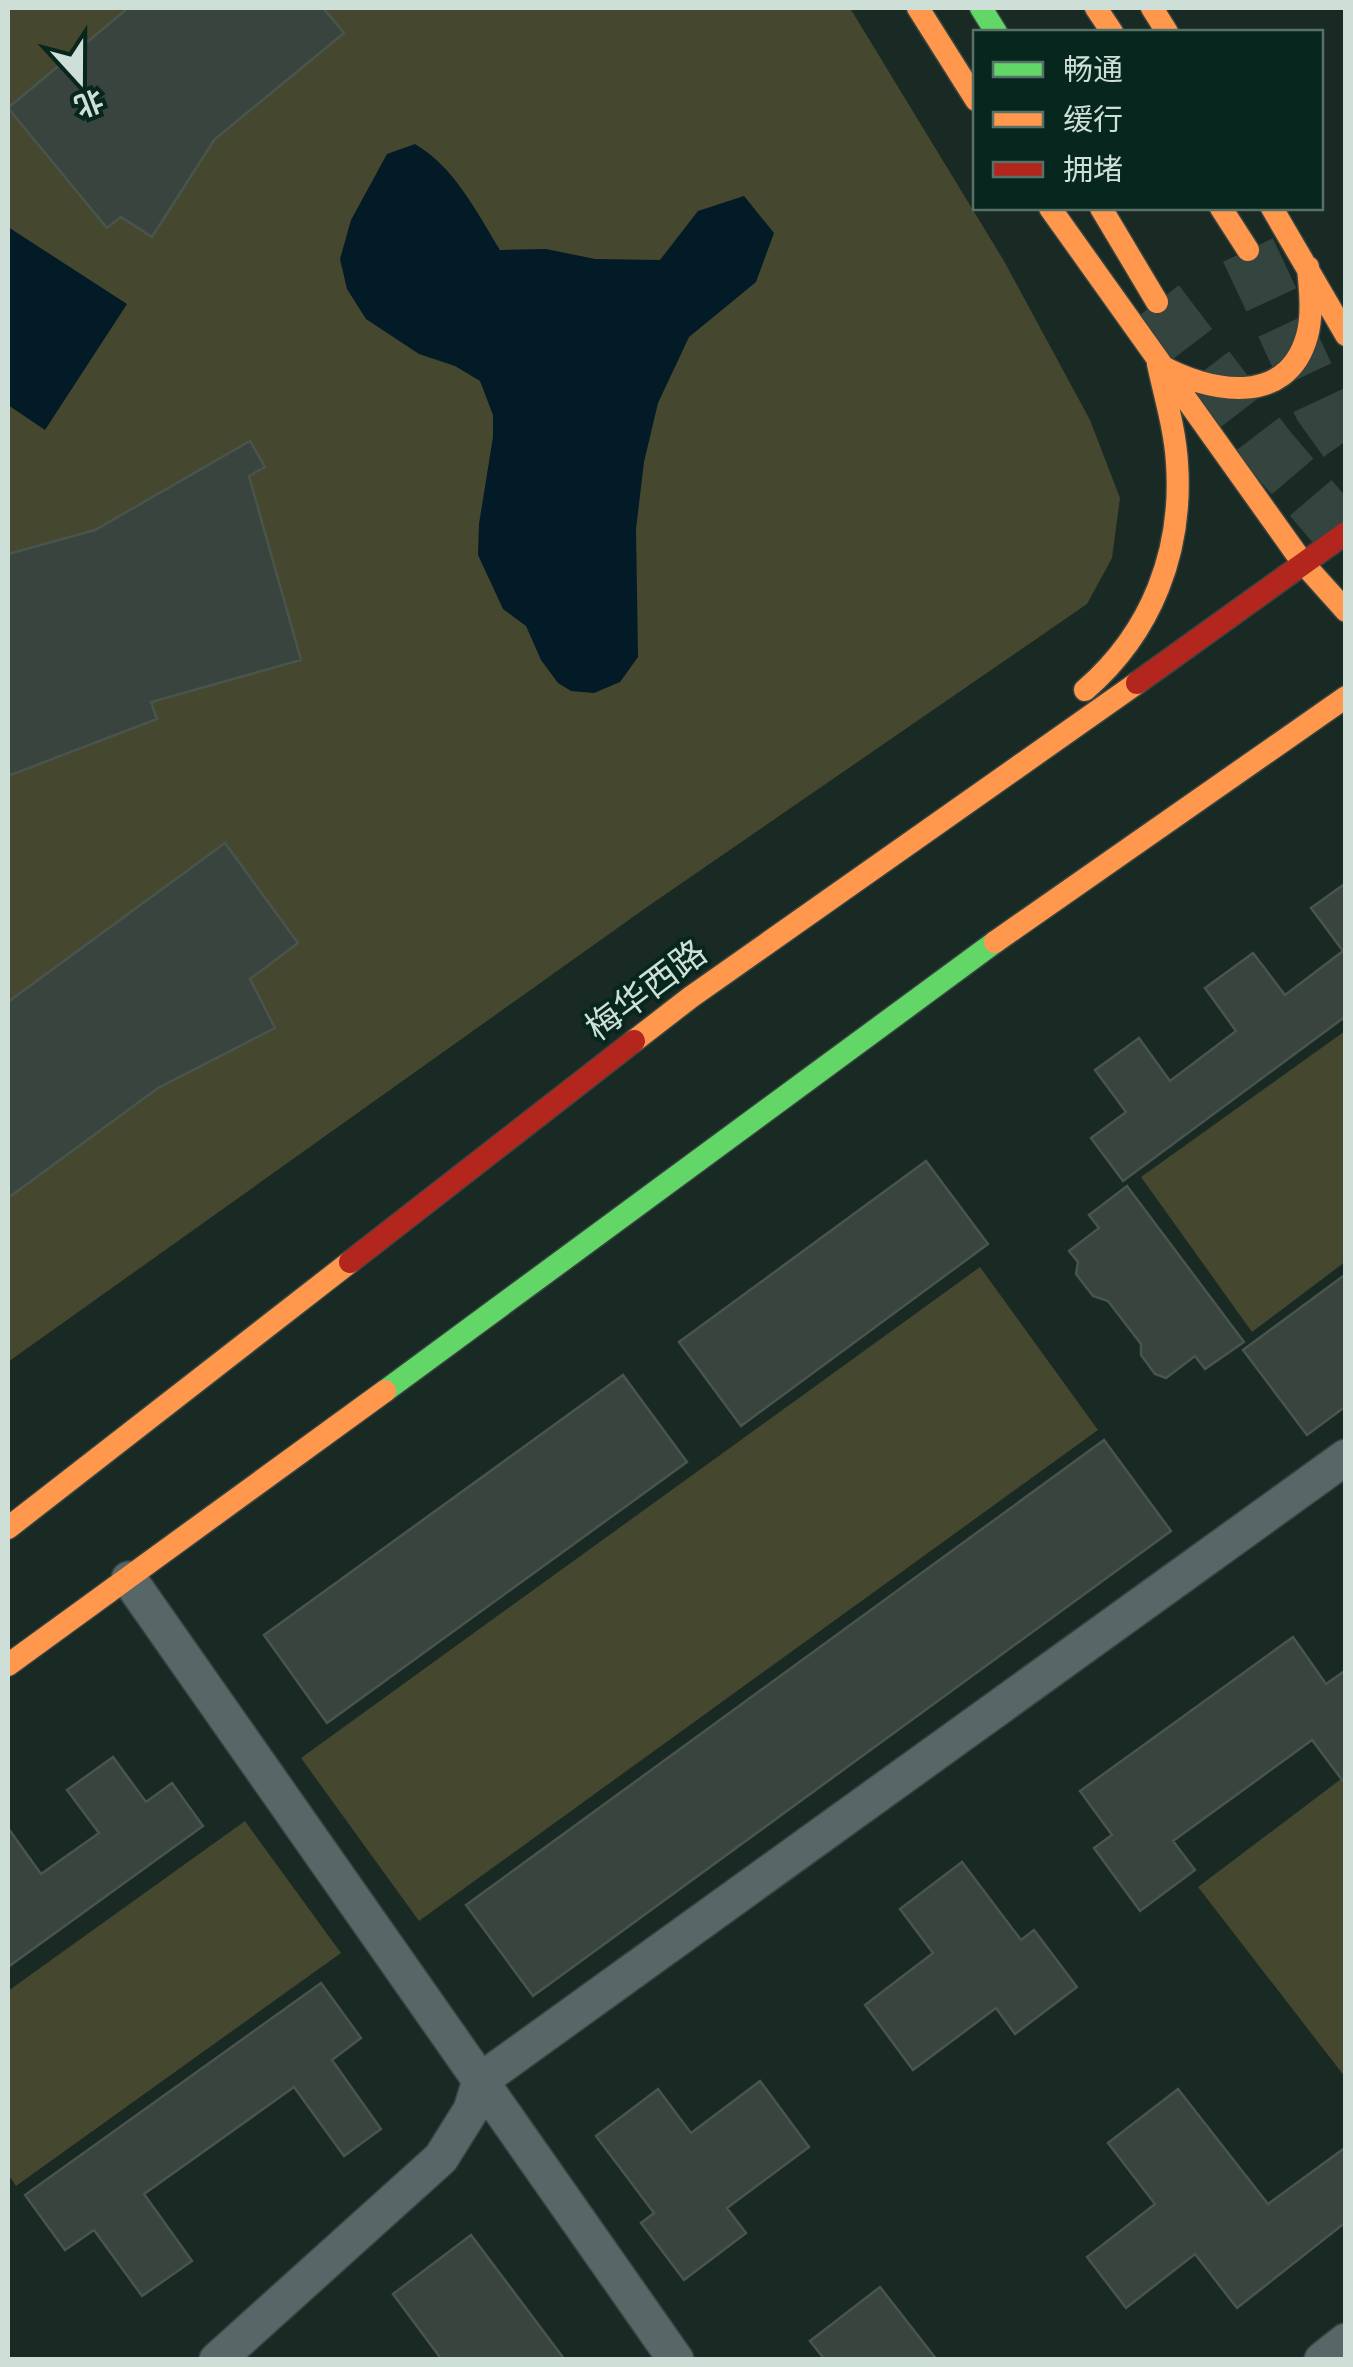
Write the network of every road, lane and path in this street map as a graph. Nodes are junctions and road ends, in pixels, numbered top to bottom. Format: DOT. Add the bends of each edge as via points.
graph roads {
  1 [pos="918,8"];
  2 [pos="981,8"];
  3 [pos="1096,8"];
  4 [pos="1152,8"];
  5 [pos="995,30"];
  6 [pos="1111,30"];
  7 [pos="1166,30"];
  8 [pos="973,95"];
  9 [pos="1051,210"];
  10 [pos="1102,210"];
  11 [pos="1222,210"];
  12 [pos="1273,210"];
  13 [pos="1248,250"];
  14 [pos="1308,268"];
  15 [pos="1346,291"];
  16 [pos="1157,302"];
  17 [pos="1346,335"];
  18 [pos="1158,364"];
  19 [pos="1346,533"];
  20 [pos="1304,564"];
  21 [pos="1346,610"];
  22 [pos="1346,697"];
  23 [pos="1073,699"];
  24 [pos="1046,719"];
  25 [pos="952,816"];
  26 [pos="1346,1457"];
  27 [pos="8,1528"];
  28 [pos="130,1579"];
  29 [pos="8,1665"];
  30 [pos="480,2080"];
  31 [pos="1346,2342"];
  32 [pos="218,2360"];
  33 [pos="676,2360"];
  34 [pos="1322,2360"];
  1 -- 8 [label="main road"];
  2 -- 5 [label="main road"];
  3 -- 6 [label="main road"];
  4 -- 7 [label="main road"];
  9 -- 18 [label="main road"];
  10 -- 16 [label="main road"];
  11 -- 13 [label="main road"];
  12 -- 14 [label="main road"];
  14 -- 15 [label="main road"];
  14 -- 17 [label="main road"];
  14 -- 18 [label="main road" via="1308,328 1286,372 1234,390 1194,383"];
  18 -- 20 [label="main road"];
  18 -- 23 [label="main road" via="1177,464 1173,551 1126,652"];
  19 -- 20 [label="main road, 梅华西路"];
  20 -- 21 [label="main road"];
  20 -- 25 [label="main road, 梅华西路"];
  22 -- 28 [label="main road" via="1022,922"];
  24 -- 25 [label="main road" via="1019,738"];
  25 -- 27 [label="main road, 梅华西路" via="690,998"];
  26 -- 30 [label="street"];
  28 -- 29 [label="main road"];
  28 -- 30 [label="street"];
  30 -- 32 [label="street" via="471,2110 441,2158"];
  30 -- 33 [label="street"];
  31 -- 34 [label="street"];
}
